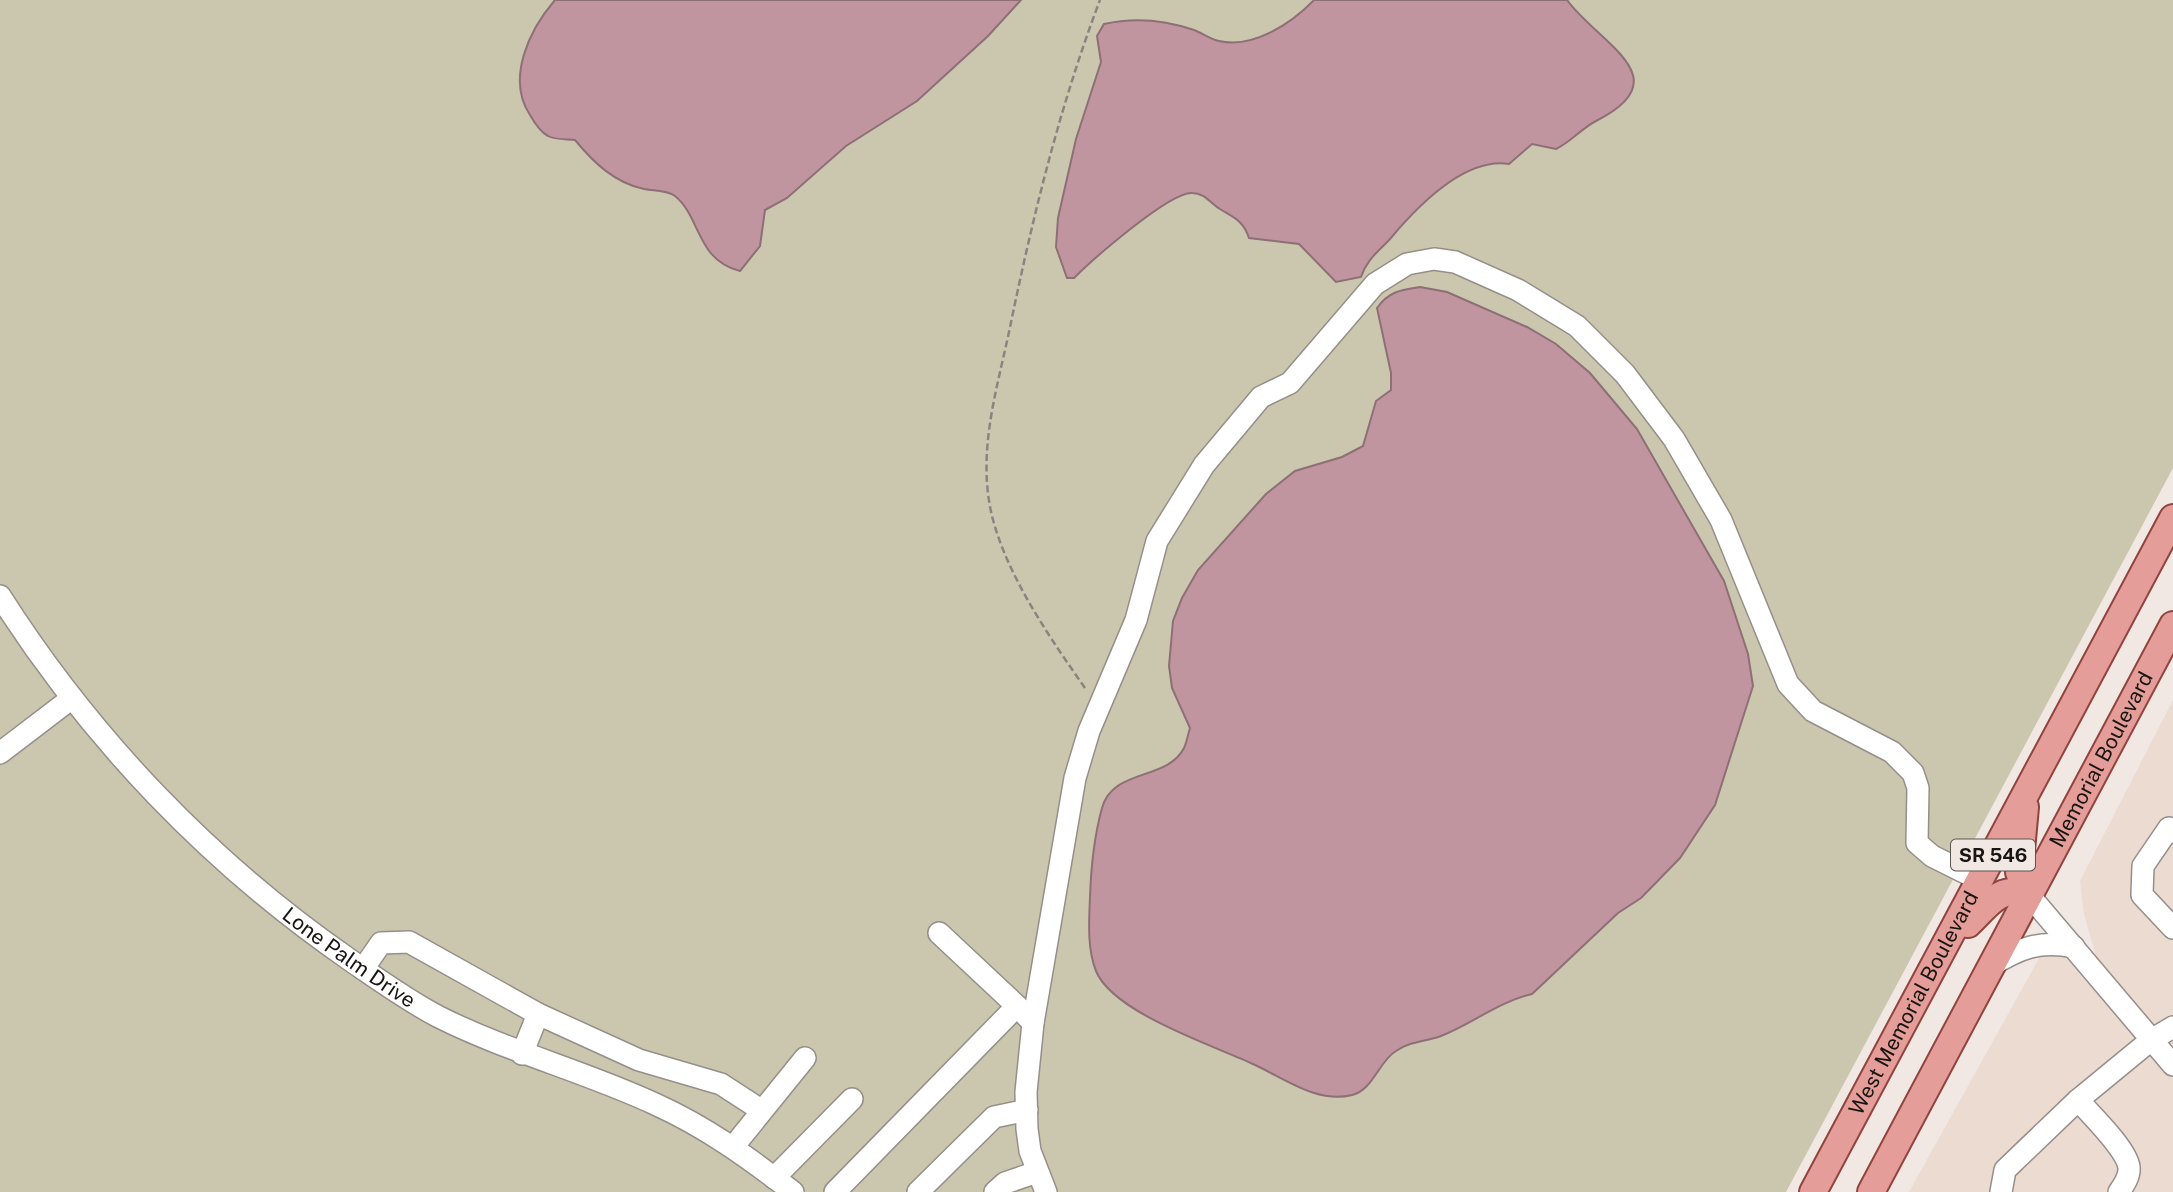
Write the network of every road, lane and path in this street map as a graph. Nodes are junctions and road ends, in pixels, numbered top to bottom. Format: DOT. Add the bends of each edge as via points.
graph roads {
  1 [pos="1100,0"];
  2 [pos="2173,518"];
  3 [pos="0,596"];
  4 [pos="2173,625"];
  5 [pos="72,698"];
  6 [pos="1099,708"];
  7 [pos="0,753"];
  8 [pos="2027,792"];
  9 [pos="2173,832"];
  10 [pos="1979,880"];
  11 [pos="2029,895"];
  12 [pos="2173,928"];
  13 [pos="1954,930"];
  14 [pos="939,933"];
  15 [pos="2074,947"];
  16 [pos="1991,966"];
  17 [pos="363,969"];
  18 [pos="1017,1006"];
  19 [pos="538,1014"];
  20 [pos="1033,1023"];
  21 [pos="2173,1027"];
  22 [pos="2151,1040"];
  23 [pos="522,1054"];
  24 [pos="805,1058"];
  25 [pos="2173,1065"];
  26 [pos="852,1099"];
  27 [pos="2078,1100"];
  28 [pos="761,1110"];
  29 [pos="1027,1110"];
  30 [pos="733,1147"];
  31 [pos="774,1178"];
  32 [pos="1042,1182"];
  33 [pos="793,1192"];
  34 [pos="835,1192"];
  35 [pos="918,1192"];
  36 [pos="995,1192"];
  37 [pos="1813,1192"];
  38 [pos="1871,1192"];
  39 [pos="2001,1192"];
  40 [pos="2119,1192"];
  1 -- 6 [label="path" via="1076,60 1022,266 987,434 986,478 993,517 1028,598"];
  2 -- 8 [label="main road, West Memorial Boulevard / SR 546"];
  3 -- 5 [label="street, Lone Palm Drive"];
  4 -- 11 [label="main road, Memorial Boulevard / SR 546"];
  5 -- 7 [label="street"];
  5 -- 17 [label="street, Lone Palm Drive" via="205,843 303,928"];
  6 -- 10 [label="street" via="1136,620 1157,541 1204,465 1261,397 1290,383 1381,279 1414,261 1455,261 1547,306 1577,326 1625,374 1674,439 1709,498 1788,684 1813,711 1907,764 1918,788 1917,843"];
  6 -- 20 [label="street" via="1075,778"];
  8 -- 10 [label="main road, West Memorial Boulevard / SR 546"];
  8 -- 11 [label="main road" via="2020,872"];
  9 -- 12 [label="street" via="2169,828 2143,866 2142,895"];
  10 -- 13 [label="main road, West Memorial Boulevard / SR 546"];
  11 -- 13 [label="main road" via="2016,891 1998,895 1988,900 1971,922"];
  11 -- 15 [label="street"];
  11 -- 16 [label="main road, SR 546"];
  13 -- 37 [label="main road, West Memorial Boulevard / SR 546"];
  14 -- 18 [label="street"];
  15 -- 16 [label="street" via="2036,944"];
  15 -- 22 [label="street"];
  16 -- 38 [label="main road, SR 546"];
  17 -- 19 [label="street" via="381,943 409,942"];
  17 -- 23 [label="street, Lone Palm Drive" via="436,1016"];
  18 -- 20 [label="street"];
  18 -- 34 [label="street"];
  19 -- 23 [label="street"];
  19 -- 28 [label="street" via="639,1060 721,1084"];
  20 -- 29 [label="street"];
  21 -- 22 [label="street"];
  22 -- 25 [label="street"];
  22 -- 27 [label="street"];
  23 -- 30 [label="street, Lone Palm Drive" via="654,1103"];
  24 -- 28 [label="street"];
  26 -- 31 [label="street"];
  27 -- 39 [label="street" via="2006,1170"];
  27 -- 40 [label="street" via="2120,1149 2129,1167"];
  28 -- 30 [label="street"];
  29 -- 32 [label="street" via="1030,1151"];
  29 -- 35 [label="street" via="994,1117"];
  30 -- 31 [label="street, Lone Palm Drive"];
  31 -- 33 [label="street, Lone Palm Drive"];
  32 -- 36 [label="street" via="1005,1183"];
}
